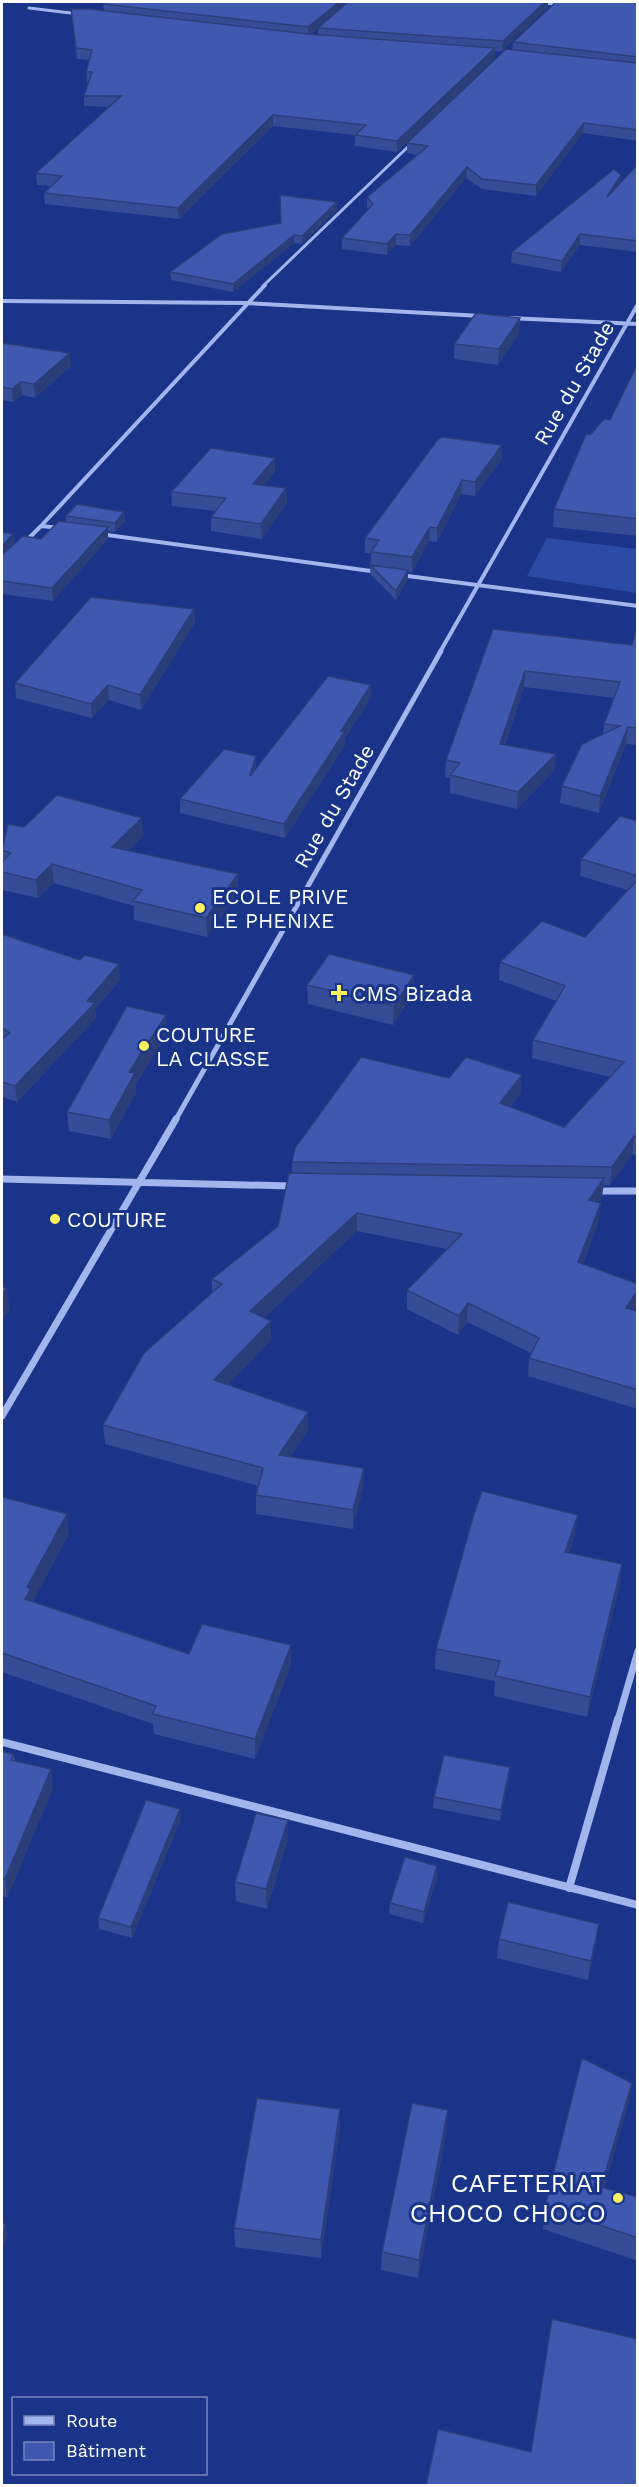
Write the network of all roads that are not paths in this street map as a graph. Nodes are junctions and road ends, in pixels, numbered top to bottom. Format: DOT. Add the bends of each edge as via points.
graph roads {
  1 [pos="525,2"];
  2 [pos="557,3"];
  3 [pos="29,8"];
  4 [pos="548,12"];
  5 [pos="87,15"];
  6 [pos="415,140"];
  7 [pos="2,301"];
  8 [pos="246,303"];
  9 [pos="638,304"];
  10 [pos="483,316"];
  11 [pos="507,317"];
  12 [pos="626,324"];
  13 [pos="638,324"];
  14 [pos="41,526"];
  15 [pos="64,529"];
  16 [pos="88,532"];
  17 [pos="17,549"];
  18 [pos="384,572"];
  19 [pos="395,574"];
  20 [pos="478,585"];
  21 [pos="638,606"];
  22 [pos="2,1179"];
  23 [pos="139,1184"];
  24 [pos="305,1186"];
  25 [pos="590,1191"];
  26 [pos="638,1191"];
  27 [pos="2,1416"];
  28 [pos="638,1651"];
  29 [pos="2,1742"];
  30 [pos="569,1888"];
  31 [pos="638,1905"];
  1 -- 2 [label="street"];
  2 -- 4 [label="street"];
  3 -- 5 [label="street"];
  6 -- 8 [label="street"];
  7 -- 8 [label="street"];
  8 -- 10 [label="street"];
  8 -- 14 [label="street"];
  9 -- 12 [label="street, Rue du Stade"];
  11 -- 12 [label="street"];
  12 -- 13 [label="street"];
  12 -- 20 [label="street, Rue du Stade"];
  14 -- 15 [label="street"];
  14 -- 17 [label="street"];
  16 -- 18 [label="street"];
  19 -- 20 [label="street"];
  20 -- 21 [label="street"];
  20 -- 23 [label="street, Rue du Stade"];
  22 -- 23 [label="street"];
  23 -- 24 [label="street"];
  23 -- 27 [label="street, Rue du Stade"];
  25 -- 26 [label="street"];
  28 -- 30 [label="street"];
  29 -- 30 [label="street"];
  30 -- 31 [label="street"];
}
